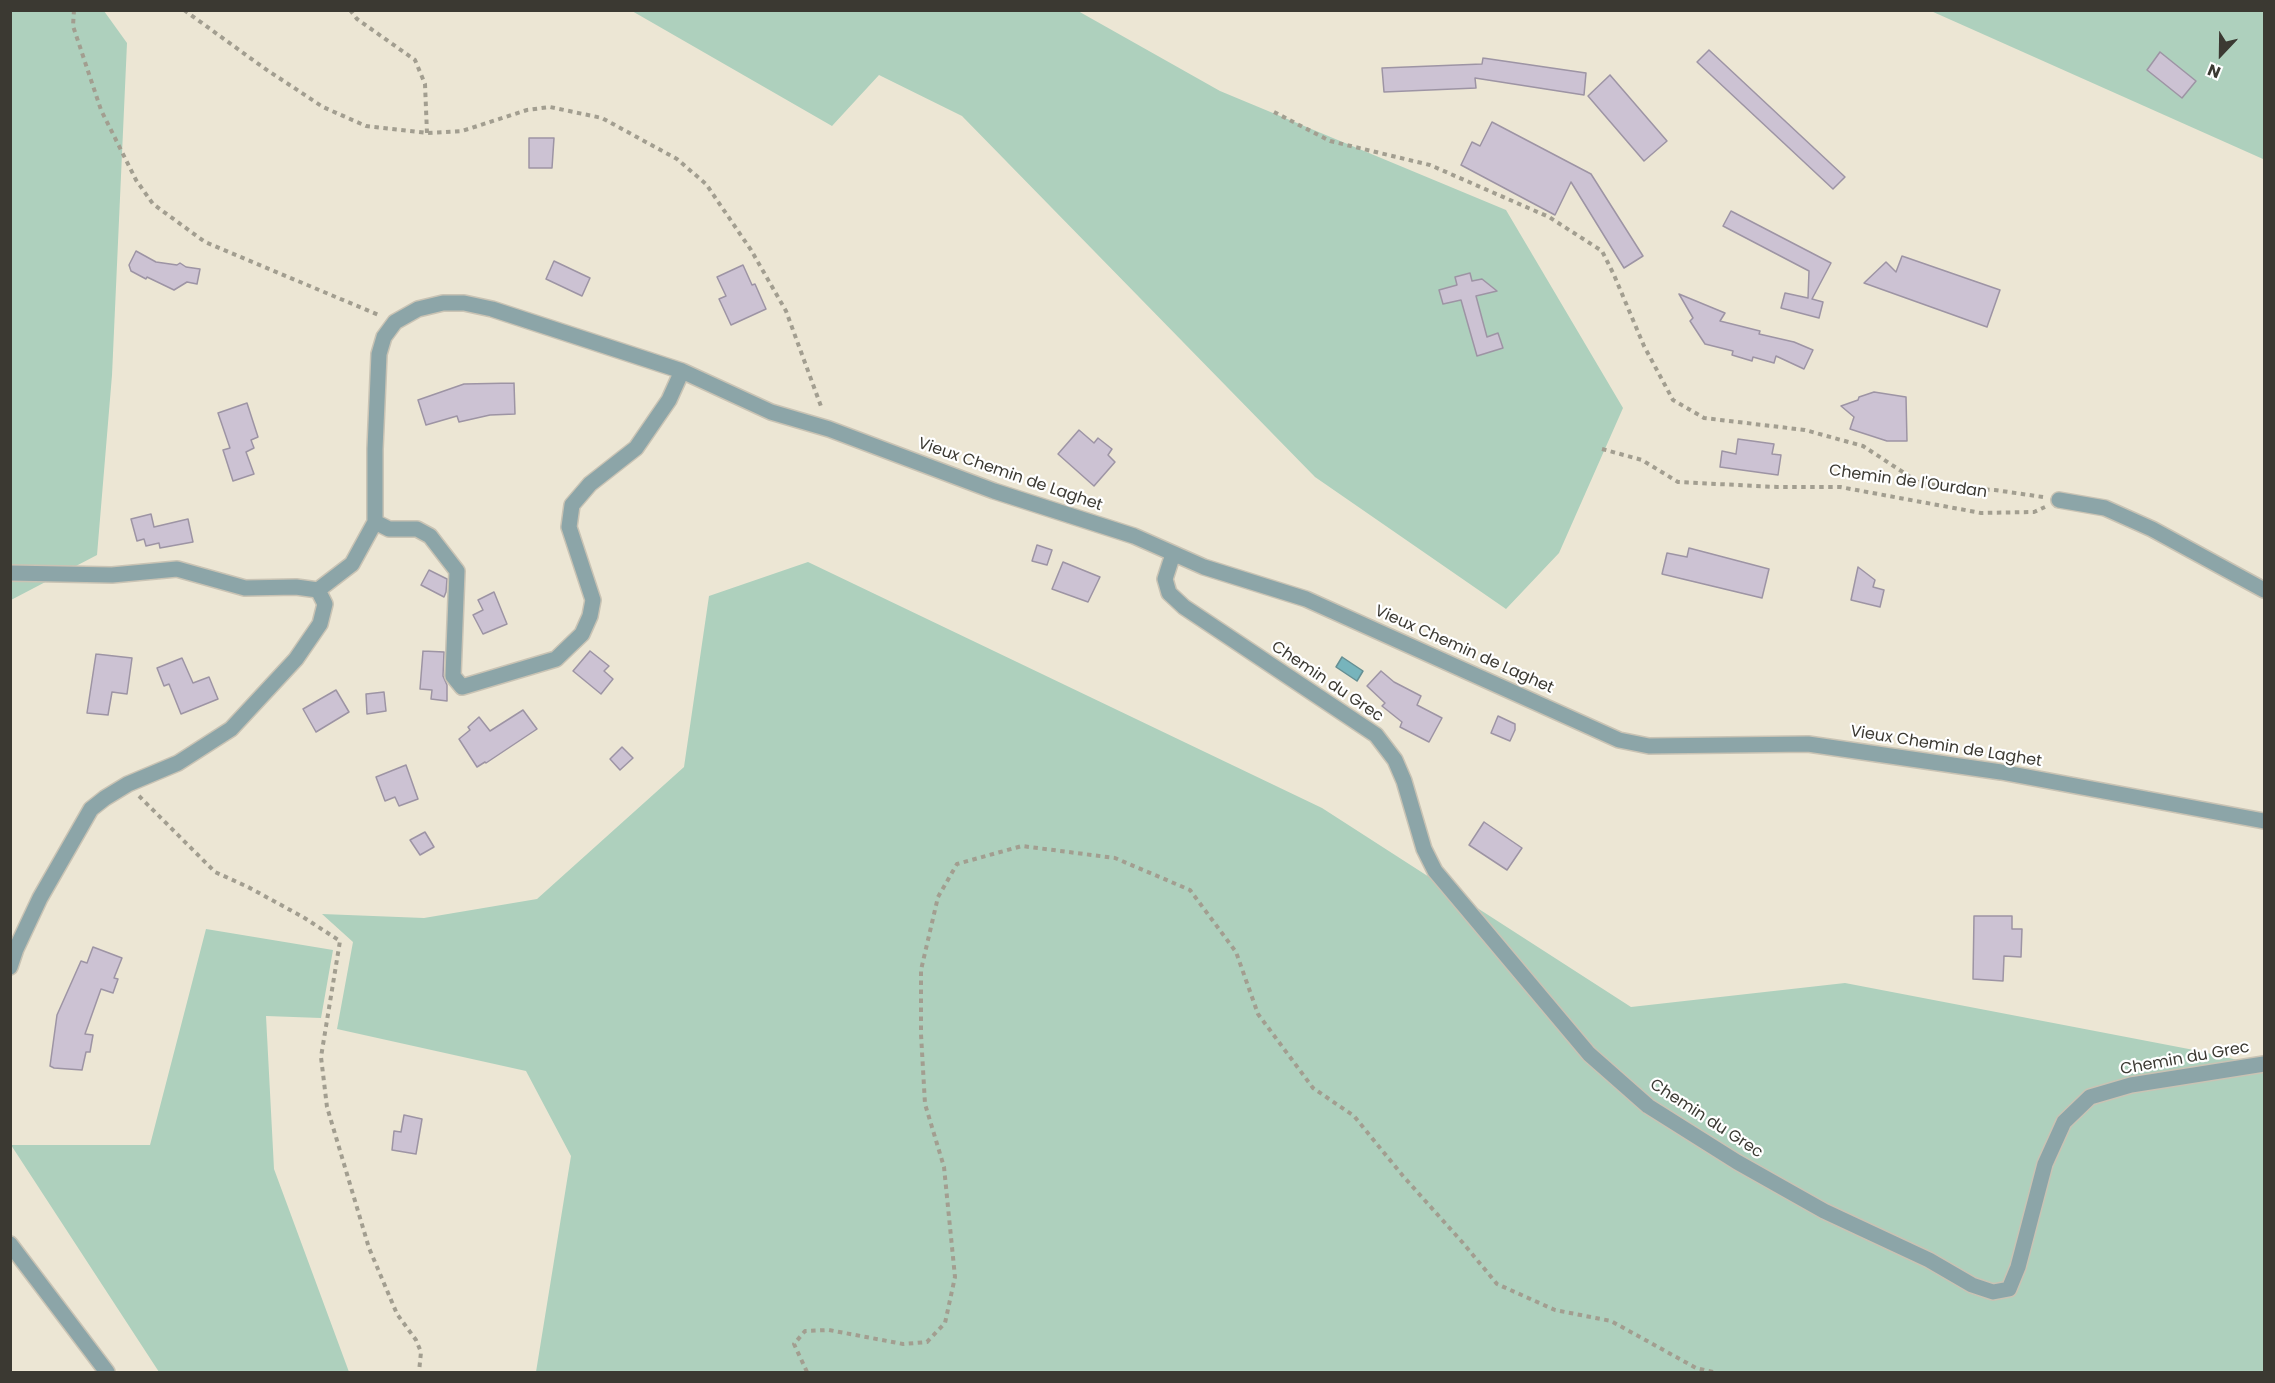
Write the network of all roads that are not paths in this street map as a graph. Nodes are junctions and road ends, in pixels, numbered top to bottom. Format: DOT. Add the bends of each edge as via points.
graph roads {
  1 [pos="682,371"];
  2 [pos="2059,500"];
  3 [pos="375,522"];
  4 [pos="1173,554"];
  5 [pos="10,573"];
  6 [pos="318,590"];
  7 [pos="2265,590"];
  8 [pos="2265,821"];
  9 [pos="10,967"];
  10 [pos="2265,1064"];
  11 [pos="10,1244"];
  12 [pos="16,1257"];
  13 [pos="107,1372"];
  1 -- 3 [label="street, Vieux Chemin de Laghet" via="492,309 464,303 418,309 395,322 384,337 379,354"];
  1 -- 3 [label="street" via="669,400 636,448 590,484 572,505 569,527 593,600 582,634 556,659 462,687 453,676 457,572 430,536 417,529 389,529"];
  1 -- 4 [label="street, Vieux Chemin de Laghet" via="771,412 1134,536"];
  2 -- 7 [label="street" via="2105,508"];
  3 -- 6 [label="street" via="352,564"];
  4 -- 8 [label="street, Vieux Chemin de Laghet" via="1306,599 1619,740 1649,746 1808,744 2001,772"];
  4 -- 10 [label="street, Chemin du Grec" via="1165,579 1169,593 1184,607 1376,735 1395,760 1435,872 1589,1054 1647,1106 1737,1162 1824,1211 1929,1260 1972,1285 1993,1292 2009,1289 2045,1164 2064,1122 2090,1097 2131,1085"];
  5 -- 6 [label="street" via="112,575 177,569 245,588"];
  6 -- 9 [label="street" via="325,604 320,624 297,659 231,729 178,763 128,784 91,809 40,898"];
  11 -- 12 [label="street"];
  12 -- 13 [label="street"];
}
